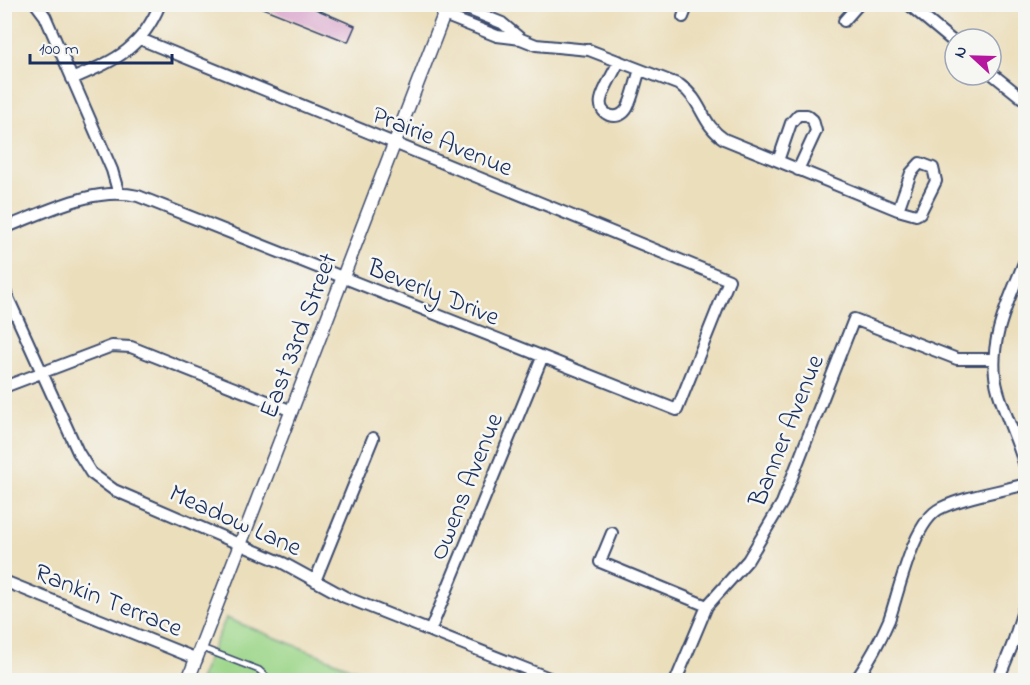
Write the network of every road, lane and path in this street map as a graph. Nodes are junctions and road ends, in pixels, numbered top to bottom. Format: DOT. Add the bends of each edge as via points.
graph roads {
  1 [pos="36,4"];
  2 [pos="160,4"];
  3 [pos="455,4"];
  4 [pos="688,4"];
  5 [pos="859,4"];
  6 [pos="908,4"];
  7 [pos="446,10"];
  8 [pos="683,16"];
  9 [pos="497,21"];
  10 [pos="844,21"];
  11 [pos="943,33"];
  12 [pos="491,34"];
  13 [pos="140,39"];
  14 [pos="521,39"];
  15 [pos="619,62"];
  16 [pos="640,70"];
  17 [pos="72,79"];
  18 [pos="1003,83"];
  19 [pos="1026,101"];
  20 [pos="394,144"];
  21 [pos="778,161"];
  22 [pos="798,170"];
  23 [pos="118,192"];
  24 [pos="898,210"];
  25 [pos="4,228"];
  26 [pos="1026,258"];
  27 [pos="343,278"];
  28 [pos="4,289"];
  29 [pos="542,358"];
  30 [pos="994,359"];
  31 [pos="42,371"];
  32 [pos="4,387"];
  33 [pos="677,410"];
  34 [pos="292,411"];
  35 [pos="373,438"];
  36 [pos="1026,470"];
  37 [pos="1026,484"];
  38 [pos="612,533"];
  39 [pos="241,544"];
  40 [pos="4,581"];
  41 [pos="315,581"];
  42 [pos="1026,601"];
  43 [pos="707,606"];
  44 [pos="430,631"];
  45 [pos="199,654"];
  46 [pos="188,681"];
  47 [pos="270,681"];
  48 [pos="554,681"];
  49 [pos="676,681"];
  50 [pos="856,681"];
  51 [pos="998,681"];
  1 -- 17 [label="street"];
  2 -- 13 [label="street"];
  3 -- 9 [label="street"];
  4 -- 8 [label="street"];
  5 -- 10 [label="street"];
  6 -- 11 [label="street"];
  7 -- 12 [label="street"];
  7 -- 20 [label="street, East 33rd Street"];
  9 -- 12 [label="street"];
  9 -- 14 [label="street"];
  12 -- 14 [label="street"];
  13 -- 17 [label="street" via="115,60"];
  13 -- 20 [label="street, Prairie Avenue"];
  14 -- 15 [label="street" via="536,45 589,50"];
  15 -- 16 [label="street"];
  15 -- 16 [label="street" via="600,102 606,115 619,115 627,109"];
  16 -- 21 [label="street" via="680,85 692,94 705,121 724,139"];
  17 -- 23 [label="street"];
  18 -- 19 [label="street"];
  20 -- 27 [label="street, East 33rd Street"];
  20 -- 33 [label="street, Prairie Avenue" via="729,280"];
  21 -- 22 [label="street"];
  21 -- 22 [label="street" via="791,123 798,115 807,115 816,131"];
  22 -- 24 [label="street"];
  23 -- 25 [label="street, Beverly Drive" via="68,204"];
  23 -- 27 [label="street, Beverly Drive" via="166,205"];
  24 -- 24 [label="street" via="913,168 920,164 933,168 936,182 920,213"];
  26 -- 30 [label="street" via="1000,326"];
  27 -- 29 [label="street, Beverly Drive"];
  27 -- 34 [label="street, East 33rd Street"];
  28 -- 31 [label="street, Meadow Lane"];
  29 -- 33 [label="street, Beverly Drive"];
  29 -- 44 [label="street, Owens Avenue"];
  30 -- 36 [label="street" via="999,392"];
  30 -- 43 [label="street, Banner Avenue" via="957,358 854,319 783,503 748,560"];
  31 -- 32 [label="street"];
  31 -- 34 [label="street" via="112,346 130,347"];
  31 -- 39 [label="street, Meadow Lane" via="78,452 92,473 114,490"];
  34 -- 39 [label="street, East 33rd Street"];
  35 -- 41 [label="street"];
  37 -- 50 [label="street" via="938,509 924,524 888,620 870,661"];
  38 -- 43 [label="street" via="600,562"];
  39 -- 41 [label="street, Meadow Lane"];
  39 -- 45 [label="street, East 33rd Street"];
  40 -- 45 [label="street, Rankin Terrace"];
  41 -- 44 [label="street, Meadow Lane"];
  42 -- 51 [label="street"];
  43 -- 49 [label="street, Banner Avenue"];
  44 -- 48 [label="street, Meadow Lane"];
  45 -- 46 [label="street, East 33rd Street"];
  45 -- 47 [label="lane" via="259,670"];
}
